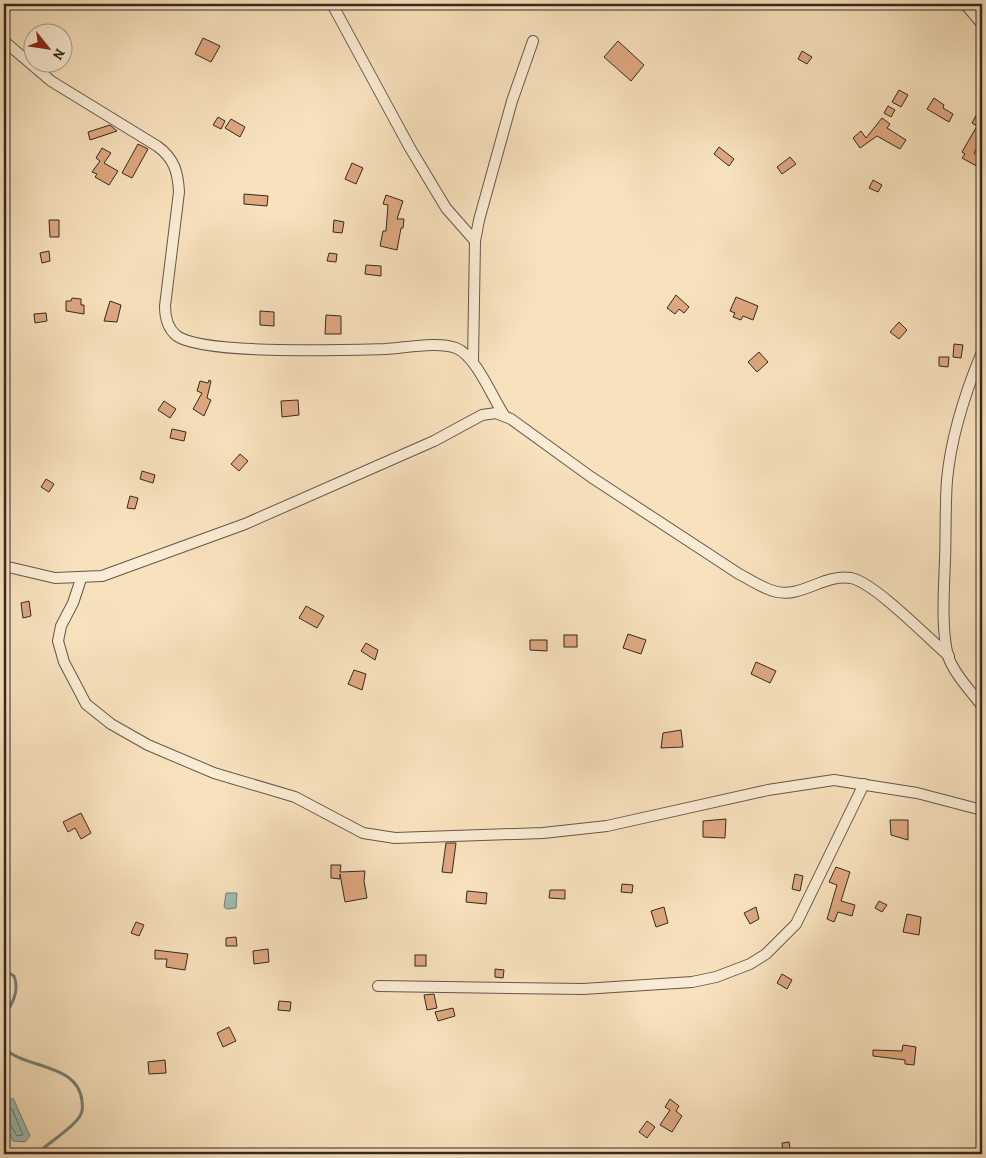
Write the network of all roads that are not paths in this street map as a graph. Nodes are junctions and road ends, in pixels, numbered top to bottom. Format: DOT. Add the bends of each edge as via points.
graph roads {
  1 [pos="332,4"];
  2 [pos="965,4"];
  3 [pos="982,24"];
  4 [pos="4,41"];
  5 [pos="534,41"];
  6 [pos="476,242"];
  7 [pos="982,352"];
  8 [pos="473,361"];
  9 [pos="504,415"];
  10 [pos="4,566"];
  11 [pos="81,579"];
  12 [pos="949,656"];
  13 [pos="982,706"];
  14 [pos="864,784"];
  15 [pos="982,810"];
  16 [pos="378,986"];
  1 -- 6 [label="street" via="446,208"];
  2 -- 3 [label="street"];
  4 -- 8 [label="street" via="44,76 157,146 170,158 179,192 165,306 167,323 177,336 237,349 450,346 462,350"];
  5 -- 6 [label="street" via="512,101 479,220"];
  6 -- 8 [label="street"];
  7 -- 12 [label="street" via="959,416 947,480 944,581"];
  8 -- 9 [label="street"];
  9 -- 11 [label="street" via="482,415 434,441 219,534 109,574"];
  9 -- 12 [label="street" via="738,574 781,592 803,590 842,577 858,580"];
  10 -- 11 [label="street" via="56,578"];
  11 -- 14 [label="street" via="58,641 64,662 86,704 111,724 148,745 214,773 295,797 363,833 395,838 552,832 607,826 816,782 834,780"];
  12 -- 13 [label="street"];
  14 -- 15 [label="street" via="917,793"];
  14 -- 16 [label="street" via="796,924 766,954 750,964 692,982 583,989"];
}
